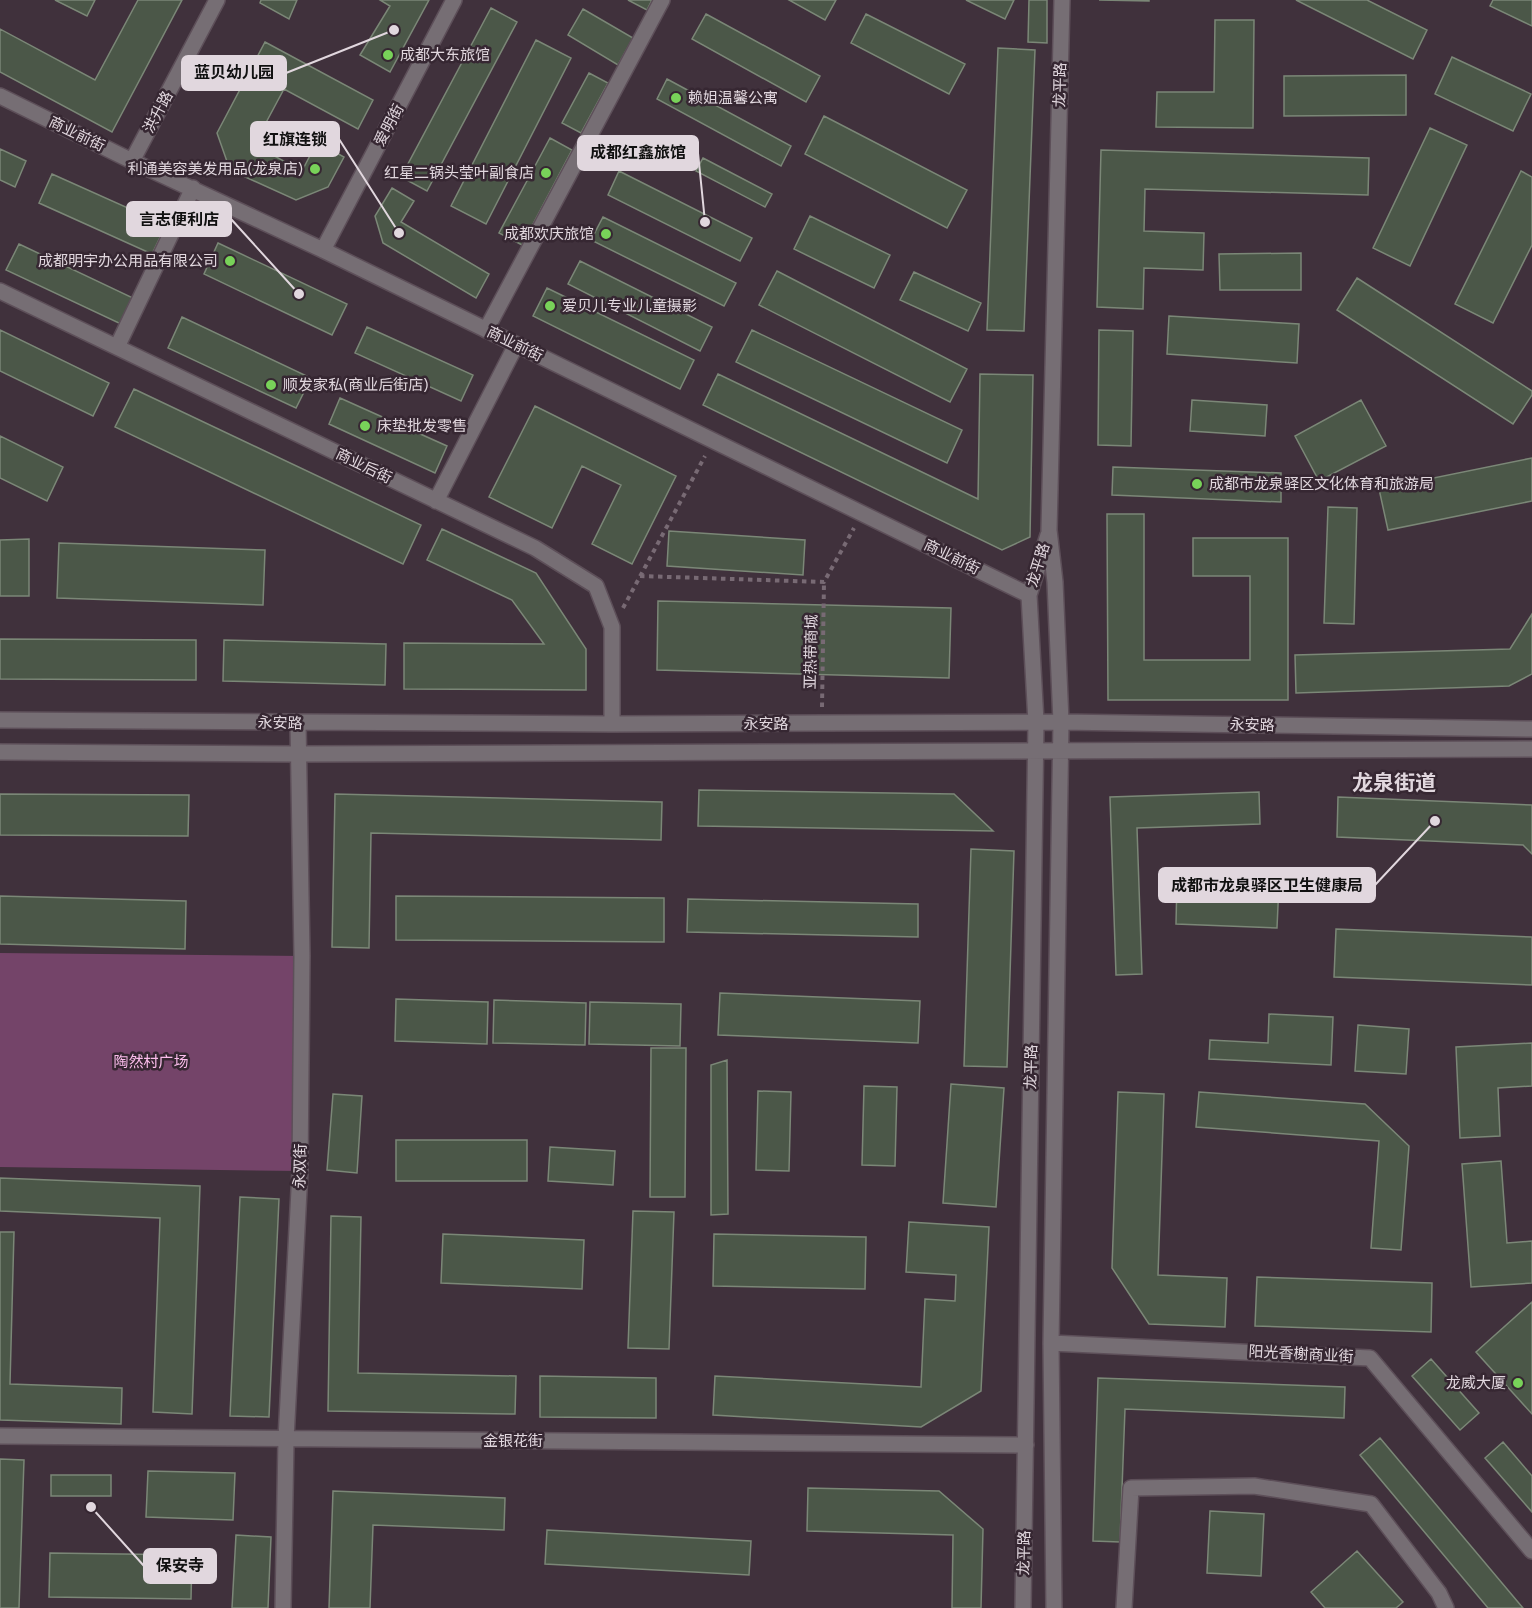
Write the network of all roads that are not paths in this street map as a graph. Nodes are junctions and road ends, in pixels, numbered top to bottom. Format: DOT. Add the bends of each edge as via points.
graph roads {
  1 [pos="217,0"];
  2 [pos="454,0"];
  3 [pos="662,0"];
  4 [pos="1062,0"];
  5 [pos="0,96"];
  6 [pos="132,161"];
  7 [pos="193,188"];
  8 [pos="323,250"];
  9 [pos="0,291"];
  10 [pos="486,330"];
  11 [pos="516,345"];
  12 [pos="117,347"];
  13 [pos="436,501"];
  14 [pos="1049,530"];
  15 [pos="1029,595"];
  16 [pos="0,720"];
  17 [pos="1036,722"];
  18 [pos="1061,722"];
  19 [pos="298,723"];
  20 [pos="612,724"];
  21 [pos="1532,729"];
  22 [pos="1532,749"];
  23 [pos="1061,751"];
  24 [pos="0,752"];
  25 [pos="1035,752"];
  26 [pos="298,754"];
  27 [pos="1051,1342"];
  28 [pos="0,1436"];
  29 [pos="286,1439"];
  30 [pos="1026,1445"];
  31 [pos="1532,1551"];
  32 [pos="283,1608"];
  33 [pos="1023,1608"];
  34 [pos="1054,1608"];
  35 [pos="1124,1608"];
  36 [pos="1446,1608"];
  1 -- 6 [label="street, 洪升路"];
  2 -- 8 [label="street, 爱明街"];
  3 -- 10 [label="street"];
  4 -- 14 [label="street, 龙平路"];
  5 -- 6 [label="street, 商业前街"];
  6 -- 7 [label="street, 商业前街"];
  7 -- 8 [label="street, 商业前街"];
  7 -- 12 [label="street"];
  8 -- 10 [label="street, 商业前街"];
  9 -- 12 [label="street, 商业后街"];
  10 -- 11 [label="street, 商业前街"];
  11 -- 13 [label="street"];
  11 -- 15 [label="street, 商业前街"];
  12 -- 13 [label="street, 商业后街"];
  13 -- 20 [label="street, 商业后街" via="535,548 596,586 612,627"];
  14 -- 15 [label="street, 龙平路"];
  14 -- 18 [label="street, 龙平路"];
  15 -- 17 [label="street, 龙平路"];
  16 -- 19 [label="street, 永安路"];
  17 -- 18 [label="street, 永安路"];
  17 -- 20 [label="street, 永安路"];
  17 -- 25 [label="street, 龙平路"];
  18 -- 21 [label="street, 永安路"];
  18 -- 23 [label="street, 龙平路"];
  19 -- 20 [label="street, 永安路"];
  19 -- 26 [label="street, 永双街"];
  22 -- 23 [label="street"];
  23 -- 25 [label="street"];
  23 -- 27 [label="street, 龙平路"];
  24 -- 26 [label="street"];
  25 -- 26 [label="street"];
  25 -- 30 [label="street, 龙平路"];
  26 -- 29 [label="street, 永双街" via="302,956 300,1171"];
  27 -- 31 [label="street, 阳光香榭商业街" via="1370,1358"];
  27 -- 34 [label="street, 龙平路"];
  28 -- 29 [label="street, 金银花街"];
  29 -- 30 [label="street, 金银花街"];
  29 -- 32 [label="street, 永双街"];
  30 -- 33 [label="street, 龙平路"];
  35 -- 36 [label="street" via="1131,1488 1254,1486 1371,1504 1439,1593"];
}
